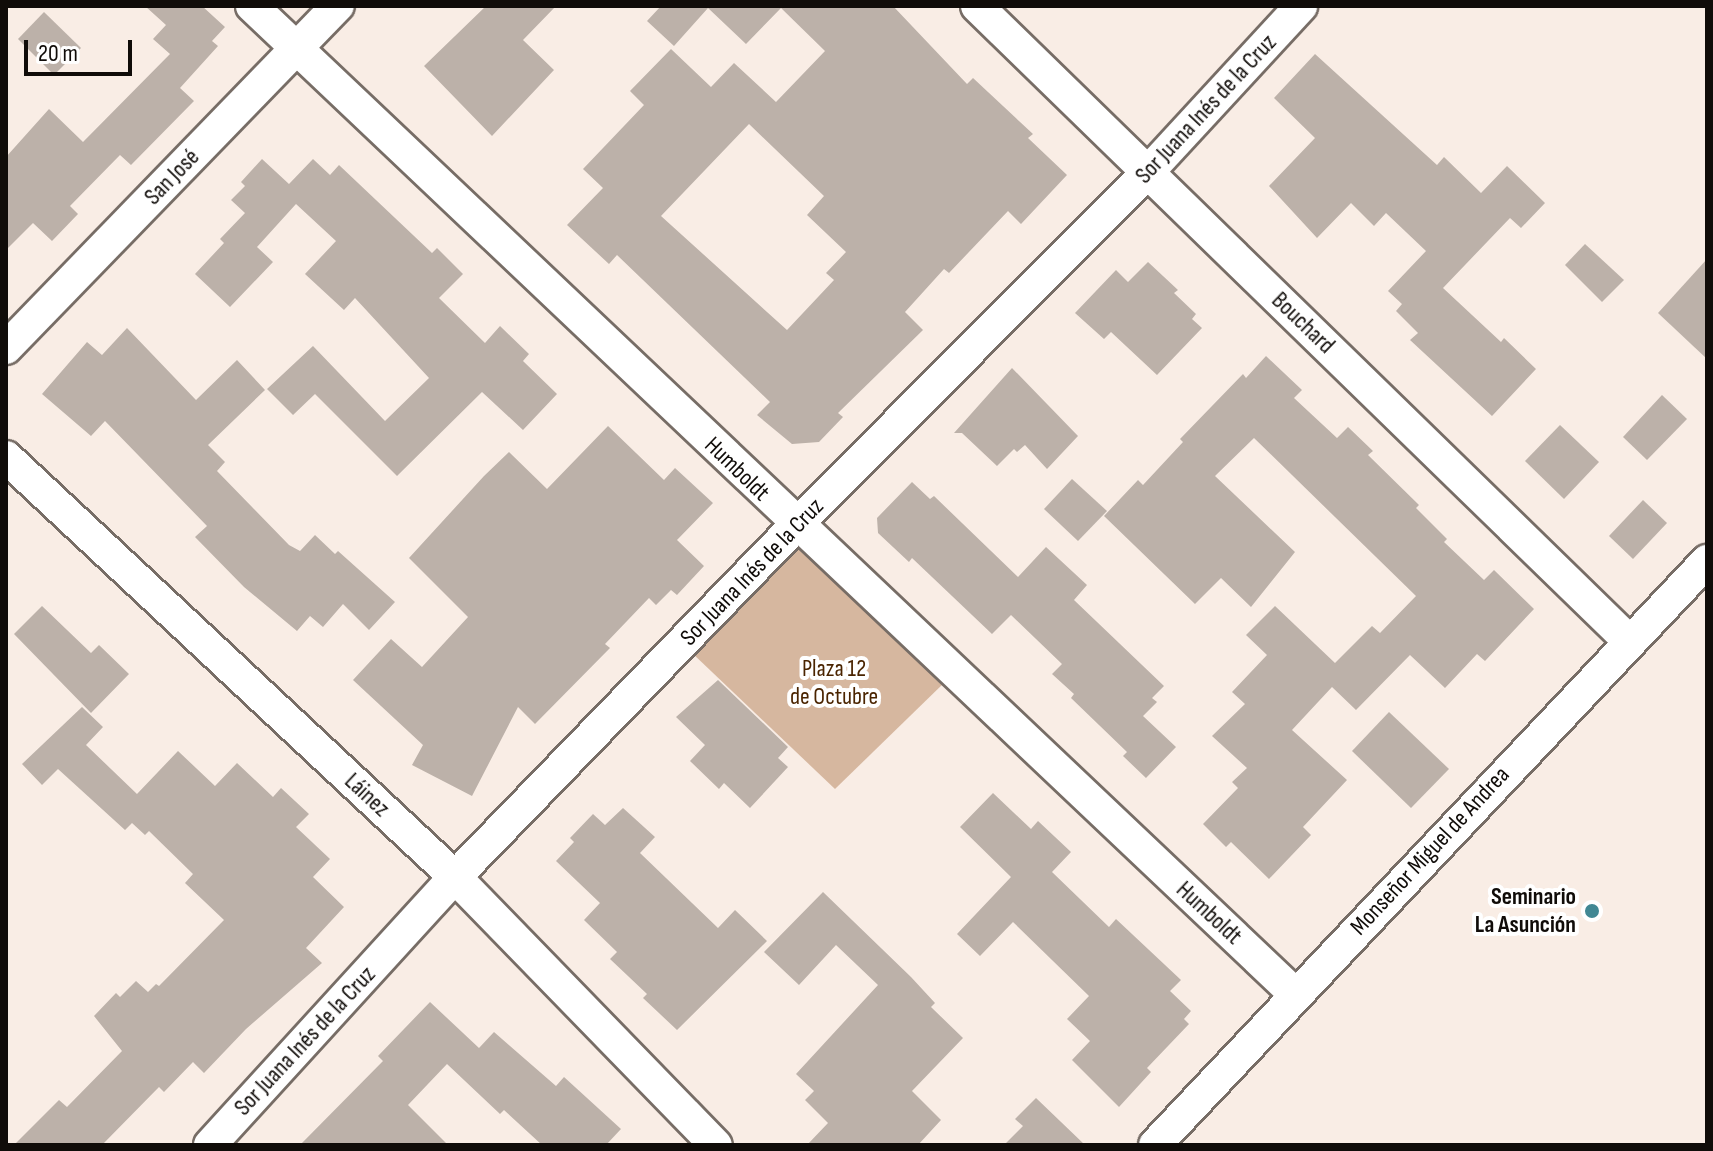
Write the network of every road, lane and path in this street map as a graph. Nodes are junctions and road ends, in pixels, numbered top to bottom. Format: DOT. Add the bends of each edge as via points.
graph roads {
  1 [pos="252,6"];
  2 [pos="338,6"];
  3 [pos="977,6"];
  4 [pos="1301,6"];
  5 [pos="296,50"];
  6 [pos="1148,172"];
  7 [pos="6,348"];
  8 [pos="6,457"];
  9 [pos="796,525"];
  10 [pos="1707,561"];
  11 [pos="1629,641"];
  12 [pos="455,877"];
  13 [pos="1295,994"];
  14 [pos="210,1145"];
  15 [pos="716,1145"];
  16 [pos="1155,1145"];
  1 -- 5 [label="street, Humboldt"];
  2 -- 5 [label="street, San José"];
  3 -- 6 [label="street, Bouchard"];
  4 -- 6 [label="street, Sor Juana Inés de la Cruz"];
  5 -- 7 [label="street, San José"];
  5 -- 9 [label="street, Humboldt"];
  6 -- 9 [label="street, Sor Juana Inés de la Cruz"];
  6 -- 11 [label="street, Bouchard"];
  8 -- 12 [label="street, Láinez"];
  9 -- 12 [label="street, Sor Juana Inés de la Cruz"];
  9 -- 13 [label="street, Humboldt"];
  10 -- 11 [label="street, Monseñor Miguel de Andrea"];
  11 -- 13 [label="street, Monseñor Miguel de Andrea"];
  12 -- 14 [label="street, Sor Juana Inés de la Cruz"];
  12 -- 15 [label="street, Láinez"];
  13 -- 16 [label="street, Monseñor Miguel de Andrea"];
}
